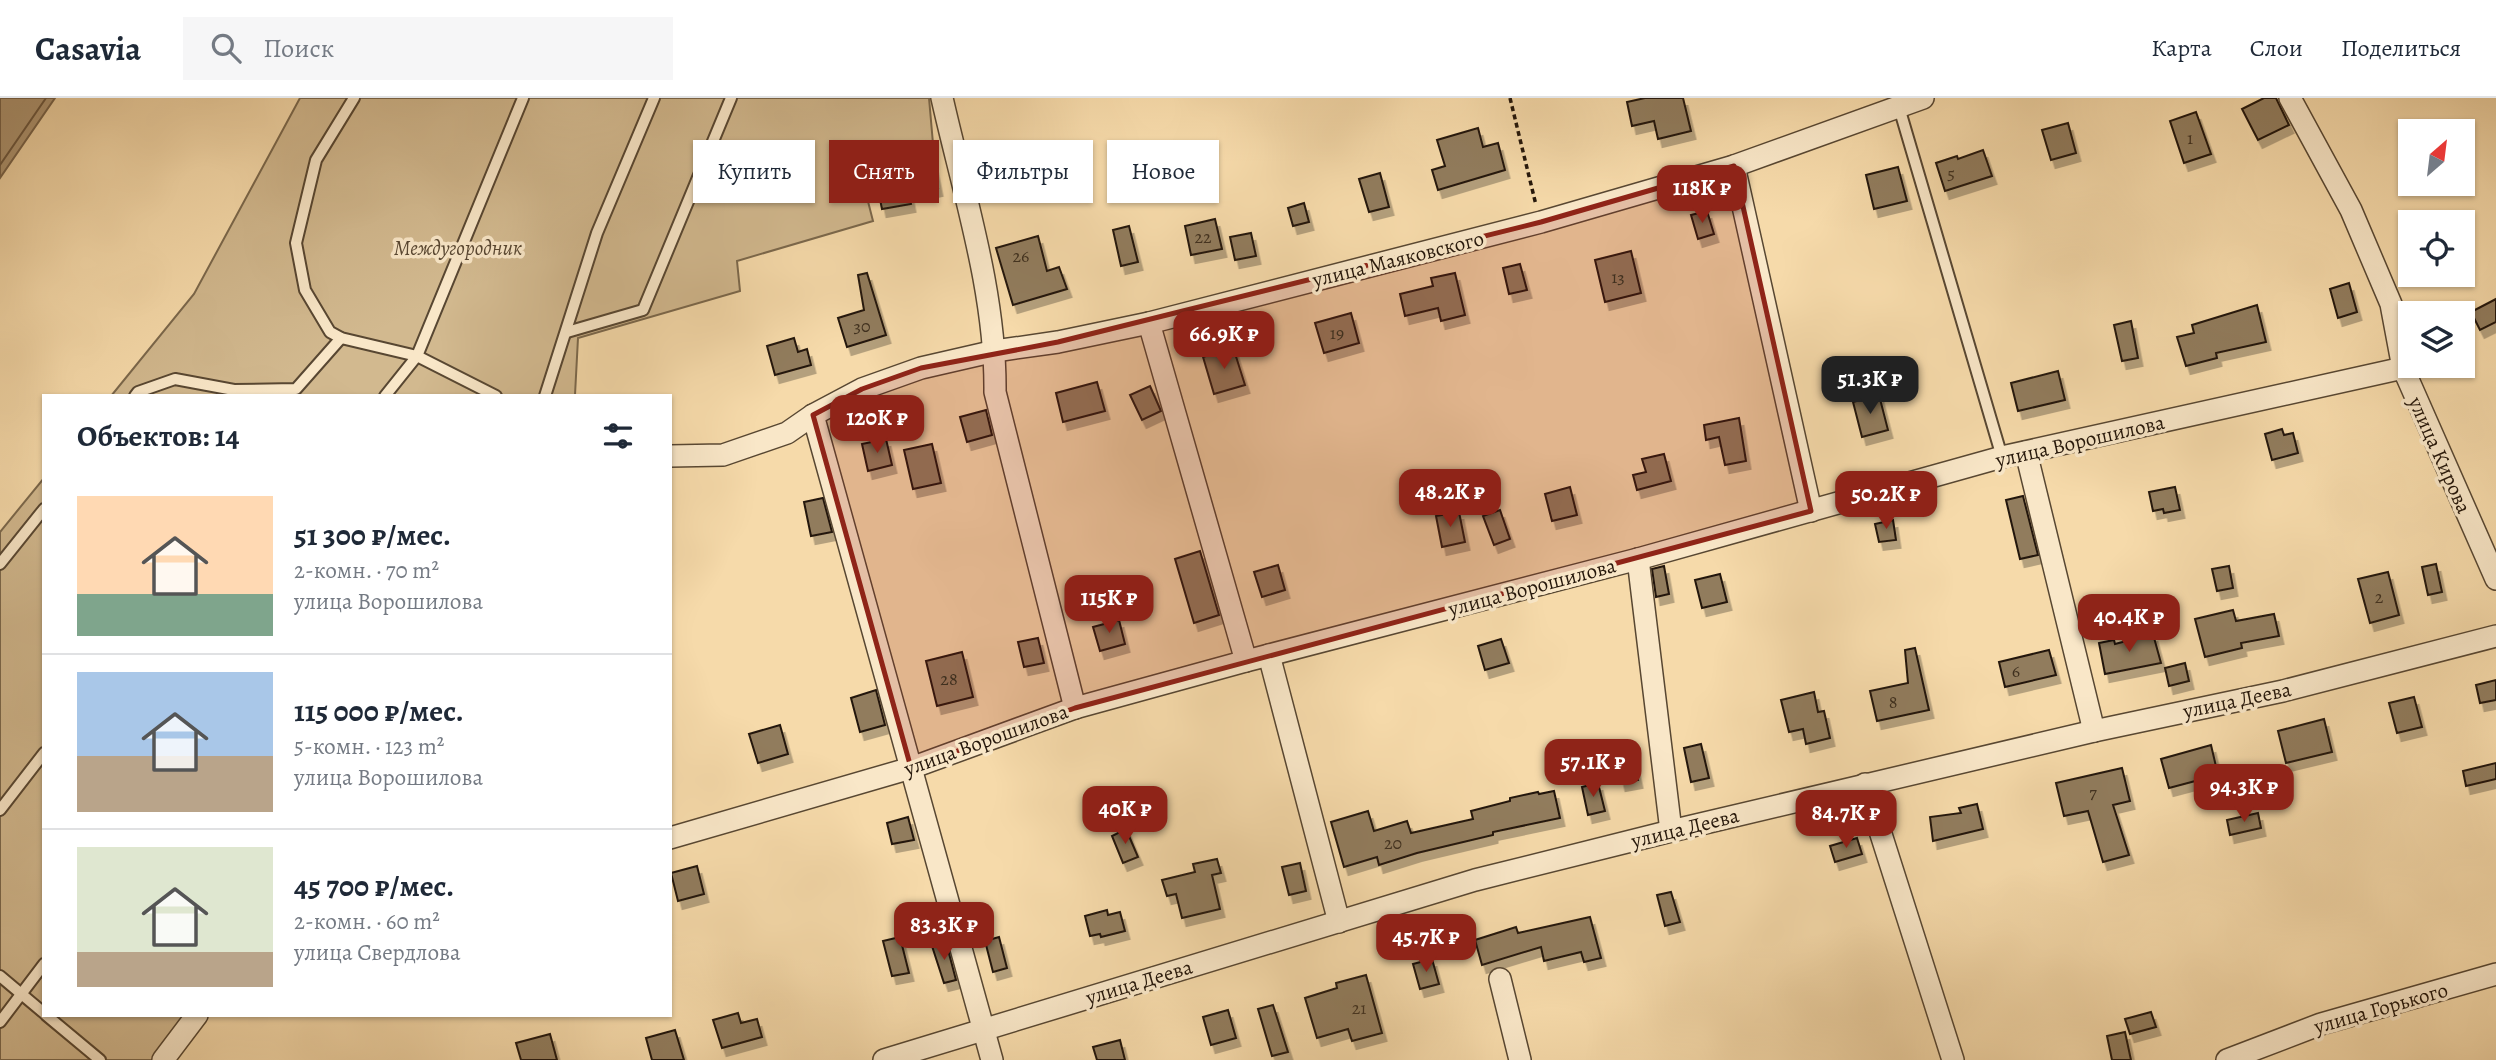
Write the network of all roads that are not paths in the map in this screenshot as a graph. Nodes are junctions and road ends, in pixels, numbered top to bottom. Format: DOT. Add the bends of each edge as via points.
graph roads {
  1 [pos="354,98"];
  2 [pos="523,98"];
  3 [pos="654,98"];
  4 [pos="731,98"];
  5 [pos="942,98"];
  6 [pos="1923,98"];
  7 [pos="2290,98"];
  8 [pos="1898,102"];
  9 [pos="1734,166"];
  10 [pos="1149,323"];
  11 [pos="567,332"];
  12 [pos="341,338"];
  13 [pos="2398,342"];
  14 [pos="995,351"];
  15 [pos="416,356"];
  16 [pos="2398,370"];
  17 [pos="2407,378"];
  18 [pos="136,394"];
  19 [pos="387,394"];
  20 [pos="492,394"];
  21 [pos="546,394"];
  22 [pos="813,415"];
  23 [pos="2025,452"];
  24 [pos="672,456"];
  25 [pos="2002,457"];
  26 [pos="1811,511"];
  27 [pos="42,512"];
  28 [pos="1638,559"];
  29 [pos="0,564"];
  30 [pos="2496,579"];
  31 [pos="2496,636"];
  32 [pos="1269,655"];
  33 [pos="1246,661"];
  34 [pos="1074,708"];
  35 [pos="2094,731"];
  36 [pos="42,756"];
  37 [pos="911,768"];
  38 [pos="1865,785"];
  39 [pos="0,810"];
  40 [pos="1671,831"];
  41 [pos="672,837"];
  42 [pos="1339,922"];
  43 [pos="42,967"];
  44 [pos="2496,974"];
  45 [pos="0,976"];
  46 [pos="1500,979"];
  47 [pos="21,994"];
  48 [pos="42,1012"];
  49 [pos="49,1017"];
  50 [pos="195,1017"];
  51 [pos="0,1022"];
  52 [pos="985,1029"];
  53 [pos="100,1060"];
  54 [pos="163,1060"];
  55 [pos="884,1060"];
  56 [pos="992,1060"];
  57 [pos="1520,1060"];
  58 [pos="1953,1060"];
  59 [pos="2227,1060"];
  1 -- 12 [label="lane" via="316,160 296,243 304,290 330,332"];
  2 -- 15 [label="lane"];
  3 -- 11 [label="lane" via="597,233"];
  4 -- 11 [label="lane" via="643,310"];
  5 -- 14 [label="street" via="989,302"];
  6 -- 8 [label="street, улица Маяковского"];
  7 -- 13 [label="street, улица Кирова" via="2351,210 2391,304"];
  8 -- 9 [label="street, улица Маяковского"];
  8 -- 25 [label="lane"];
  9 -- 10 [label="street, улица Маяковского" via="1541,222"];
  9 -- 26 [label="street"];
  10 -- 14 [label="street, улица Маяковского"];
  10 -- 33 [label="street"];
  11 -- 21 [label="lane"];
  12 -- 15 [label="lane"];
  12 -- 18 [label="lane" via="296,389 234,390 175,379"];
  14 -- 22 [label="street, улица Маяковского" via="922,368 862,389"];
  14 -- 34 [label="street" via="995,392"];
  15 -- 19 [label="lane"];
  15 -- 20 [label="lane"];
  16 -- 23 [label="street, улица Ворошилова"];
  17 -- 30 [label="street, улица Кирова"];
  22 -- 24 [label="street, улица Маяковского" via="787,433 723,454"];
  22 -- 37 [label="street"];
  23 -- 25 [label="street, улица Ворошилова"];
  23 -- 35 [label="street"];
  25 -- 26 [label="street, улица Ворошилова"];
  26 -- 28 [label="street, улица Ворошилова"];
  27 -- 29 [label="lane"];
  28 -- 32 [label="street, улица Ворошилова"];
  28 -- 40 [label="street"];
  31 -- 35 [label="street, улица Деева" via="2283,691"];
  32 -- 33 [label="street, улица Ворошилова"];
  32 -- 42 [label="street"];
  33 -- 34 [label="street, улица Ворошилова"];
  34 -- 37 [label="street, улица Ворошилова"];
  35 -- 38 [label="street, улица Деева"];
  36 -- 39 [label="lane"];
  37 -- 41 [label="street, улица Ворошилова"];
  37 -- 52 [label="street"];
  38 -- 40 [label="street, улица Деева"];
  38 -- 58 [label="street"];
  40 -- 42 [label="street, улица Деева" via="1475,880"];
  42 -- 52 [label="street, улица Деева"];
  43 -- 47 [label="lane"];
  44 -- 59 [label="street, улица Горького" via="2321,1024"];
  45 -- 47 [label="lane"];
  46 -- 57 [label="street"];
  47 -- 48 [label="lane"];
  47 -- 51 [label="lane"];
  49 -- 53 [label="lane"];
  50 -- 54 [label="street"];
  52 -- 55 [label="street, улица Деева"];
  52 -- 56 [label="street"];
}
